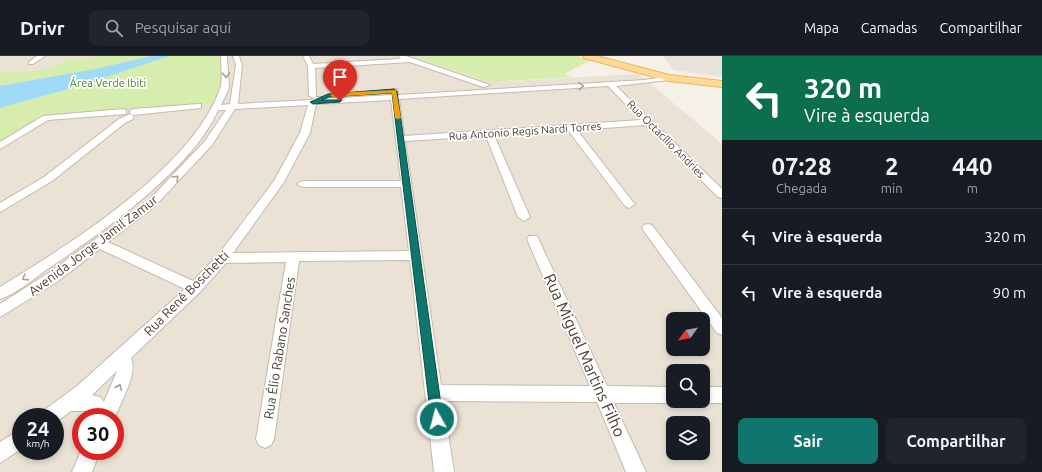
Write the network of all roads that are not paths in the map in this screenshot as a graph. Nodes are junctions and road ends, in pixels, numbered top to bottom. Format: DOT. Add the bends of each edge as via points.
graph roads {
  1 [pos="42,56"];
  2 [pos="224,56"];
  3 [pos="236,56"];
  4 [pos="306,56"];
  5 [pos="399,56"];
  6 [pos="587,56"];
  7 [pos="604,58"];
  8 [pos="409,60"];
  9 [pos="390,61"];
  10 [pos="31,64"];
  11 [pos="311,66"];
  12 [pos="634,73"];
  13 [pos="462,77"];
  14 [pos="670,78"];
  15 [pos="722,79"];
  16 [pos="644,82"];
  17 [pos="610,84"];
  18 [pos="722,84"];
  19 [pos="486,85"];
  20 [pos="527,86"];
  21 [pos="462,87"];
  22 [pos="516,87"];
  23 [pos="395,94"];
  24 [pos="722,95"];
  25 [pos="301,97"];
  26 [pos="313,99"];
  27 [pos="198,106"];
  28 [pos="225,106"];
  29 [pos="246,106"];
  30 [pos="124,115"];
  31 [pos="649,122"];
  32 [pos="571,128"];
  33 [pos="490,133"];
  34 [pos="401,139"];
  35 [pos="0,146"];
  36 [pos="302,184"];
  37 [pos="407,184"];
  38 [pos="722,194"];
  39 [pos="629,204"];
  40 [pos="0,208"];
  41 [pos="524,217"];
  42 [pos="648,228"];
  43 [pos="533,239"];
  44 [pos="99,243"];
  45 [pos="416,255"];
  46 [pos="293,257"];
  47 [pos="223,258"];
  48 [pos="194,288"];
  49 [pos="0,294"];
  50 [pos="0,311"];
  51 [pos="722,329"];
  52 [pos="122,356"];
  53 [pos="434,393"];
  54 [pos="602,394"];
  55 [pos="666,395"];
  56 [pos="710,395"];
  57 [pos="722,395"];
  58 [pos="68,403"];
  59 [pos="61,408"];
  60 [pos="98,408"];
  61 [pos="110,408"];
  62 [pos="265,439"];
  63 [pos="12,445"];
  64 [pos="0,454"];
  65 [pos="87,460"];
  66 [pos="82,472"];
  67 [pos="444,472"];
  68 [pos="636,472"];
  1 -- 10 [label="street"];
  2 -- 28 [label="street, Avenida Jorge Jamil Zamur, one-way" via="227,78"];
  3 -- 28 [label="street, Avenida Jorge Jamil Zamur" via="239,65"];
  4 -- 11 [label="street, Rua Renê Boschetti"];
  5 -- 8 [label="street"];
  5 -- 9 [label="street"];
  6 -- 7 [label="main road"];
  7 -- 12 [label="street"];
  7 -- 14 [label="main road"];
  7 -- 15 [label="main road" via="666,72"];
  8 -- 9 [label="street"];
  8 -- 13 [label="street"];
  9 -- 11 [label="street"];
  11 -- 26 [label="street, Rua Renê Boschetti"];
  12 -- 16 [label="street"];
  12 -- 20 [label="street"];
  13 -- 19 [label="street"];
  13 -- 21 [label="street" via="466,83"];
  14 -- 16 [label="street"];
  14 -- 18 [label="main road"];
  14 -- 24 [label="main road"];
  16 -- 17 [label="street"];
  20 -- 17 [label="street, one-way"];
  17 -- 31 [label="street, Rua Octacílio Andries"];
  19 -- 21 [label="street"];
  19 -- 22 [label="street"];
  20 -- 22 [label="street"];
  21 -- 23 [label="street"];
  22 -- 23 [label="street"];
  23 -- 26 [label="street"];
  23 -- 26 [label="street" via="328,95"];
  23 -- 34 [label="street"];
  25 -- 26 [label="street"];
  25 -- 28 [label="street"];
  25 -- 29 [label="street" via="247,102"];
  26 -- 29 [label="street"];
  26 -- 47 [label="street, Rua Renê Boschetti" via="305,133 279,182"];
  27 -- 30 [label="street"];
  28 -- 29 [label="street"];
  44 -- 28 [label="street, Avenida Jorge Jamil Zamur, one-way" via="151,204 209,143"];
  28 -- 49 [label="street, Avenida Jorge Jamil Zamur, one-way" via="199,137 142,195 65,254"];
  30 -- 35 [label="street" via="51,117"];
  30 -- 40 [label="street" via="48,179"];
  31 -- 32 [label="street, Rua Antonio Regis Nardi Torres"];
  31 -- 38 [label="street, Rua Octacílio Andries"];
  32 -- 33 [label="street, Rua Antonio Regis Nardi Torres"];
  32 -- 39 [label="street"];
  33 -- 34 [label="street, Rua Antonio Regis Nardi Torres"];
  33 -- 41 [label="street"];
  34 -- 37 [label="street"];
  36 -- 37 [label="street"];
  37 -- 45 [label="street"];
  42 -- 51 [label="street"];
  43 -- 54 [label="street, Rua Miguel Martins Filho"];
  44 -- 48 [label="street"];
  44 -- 50 [label="street, Avenida Jorge Jamil Zamur" via="52,278"];
  45 -- 46 [label="street"];
  45 -- 53 [label="street"];
  46 -- 47 [label="street"];
  46 -- 62 [label="street, Rua Élio Rabano Sanches"];
  47 -- 48 [label="street, Rua Renê Boschetti"];
  48 -- 52 [label="street, Rua Renê Boschetti"];
  52 -- 58 [label="street, Rua Renê Boschetti"];
  61 -- 52 [label="street, one-way" via="124,375 126,364"];
  53 -- 54 [label="street"];
  53 -- 67 [label="street"];
  54 -- 55 [label="street"];
  54 -- 68 [label="street, Rua Miguel Martins Filho"];
  56 -- 57 [label="street"];
  58 -- 59 [label="street, Rua Renê Boschetti"];
  58 -- 60 [label="street" via="94,403"];
  63 -- 64 [label="street"];
  65 -- 66 [label="street"];
}
